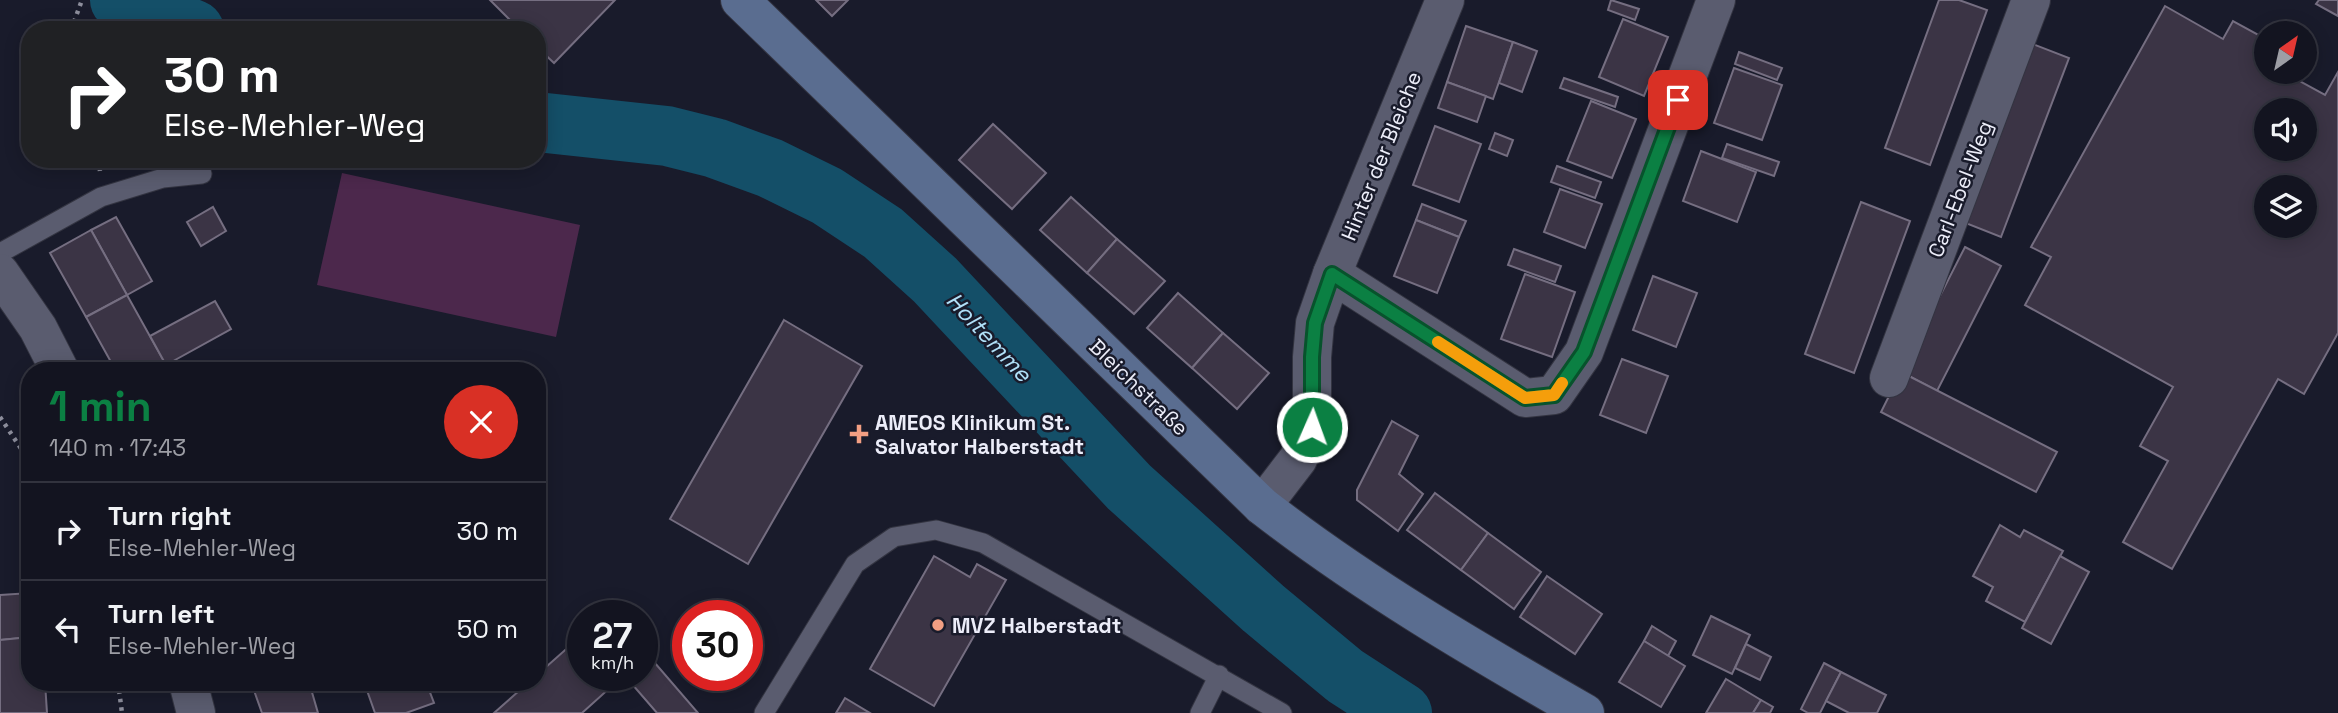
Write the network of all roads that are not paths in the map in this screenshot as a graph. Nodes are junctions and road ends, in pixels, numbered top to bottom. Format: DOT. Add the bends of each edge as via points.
graph roads {
  1 [pos="740,0"];
  2 [pos="1445,0"];
  3 [pos="1716,0"];
  4 [pos="2031,0"];
  5 [pos="202,174"];
  6 [pos="0,253"];
  7 [pos="0,274"];
  8 [pos="1332,274"];
  9 [pos="55,362"];
  10 [pos="1889,378"];
  11 [pos="1262,506"];
  12 [pos="1219,675"];
  13 [pos="190,691"];
  14 [pos="196,713"];
  15 [pos="764,713"];
  16 [pos="1200,713"];
  17 [pos="1282,713"];
  18 [pos="1585,713"];
  1 -- 11 [label="main road, Bleichstraße"];
  2 -- 8 [label="street, Hinter der Bleiche"];
  3 -- 8 [label="street" via="1584,352 1554,395 1525,398"];
  4 -- 10 [label="street, Carl-Ebel-Weg"];
  5 -- 6 [label="lane" via="163,178 101,197"];
  7 -- 9 [label="street"];
  8 -- 11 [label="street, Hinter der Bleiche" via="1315,323 1312,427 1298,459"];
  11 -- 18 [label="main road, Bleichstraße" via="1306,541"];
  12 -- 15 [label="lane" via="983,543 936,530 894,537 855,564"];
  12 -- 16 [label="lane"];
  12 -- 17 [label="lane"];
  13 -- 14 [label="street"];
}
